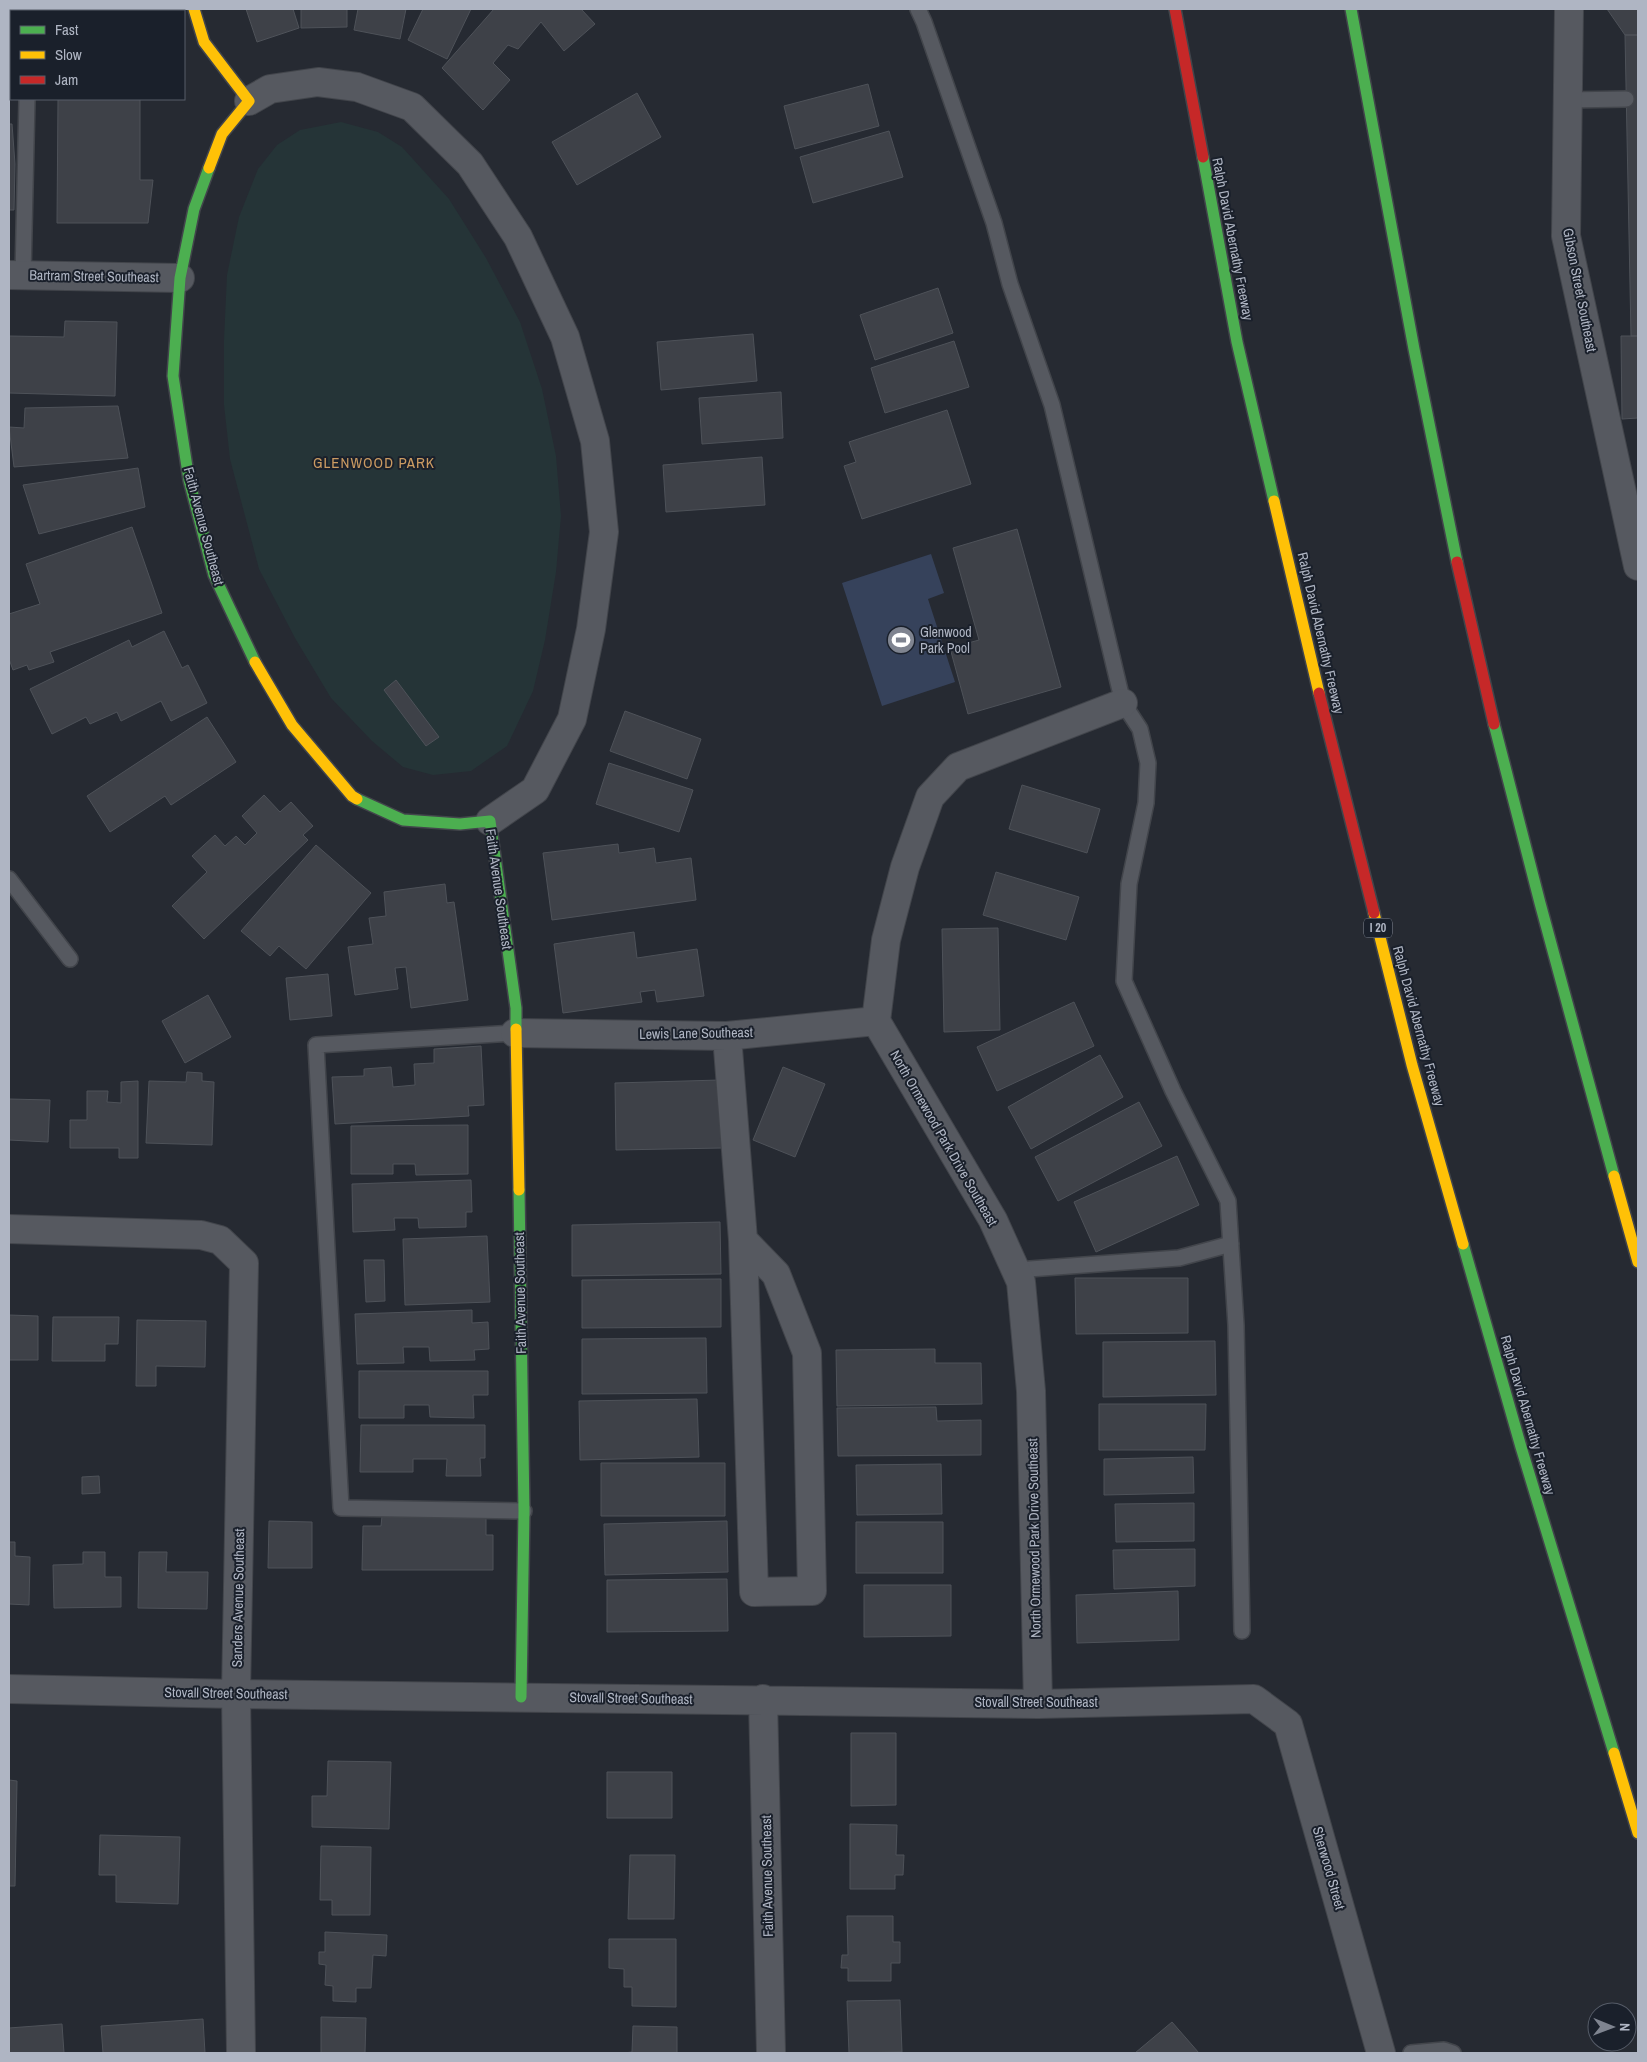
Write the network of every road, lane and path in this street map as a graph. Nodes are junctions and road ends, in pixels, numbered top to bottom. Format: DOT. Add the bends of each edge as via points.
graph roads {
  1 [pos="194,9"];
  2 [pos="918,9"];
  3 [pos="1175,9"];
  4 [pos="1351,9"];
  5 [pos="1569,9"];
  6 [pos="1626,99"];
  7 [pos="27,100"];
  8 [pos="1568,100"];
  9 [pos="249,101"];
  10 [pos="16,275"];
  11 [pos="180,278"];
  12 [pos="1634,523"];
  13 [pos="1638,566"];
  14 [pos="1123,702"];
  15 [pos="490,821"];
  16 [pos="9,878"];
  17 [pos="70,959"];
  18 [pos="876,1021"];
  19 [pos="515,1033"];
  20 [pos="727,1036"];
  21 [pos="9,1228"];
  22 [pos="743,1240"];
  23 [pos="1231,1244"];
  24 [pos="1638,1262"];
  25 [pos="1015,1270"];
  26 [pos="524,1511"];
  27 [pos="1242,1631"];
  28 [pos="9,1689"];
  29 [pos="236,1694"];
  30 [pos="521,1697"];
  31 [pos="763,1699"];
  32 [pos="1254,1699"];
  33 [pos="1038,1704"];
  34 [pos="1638,1833"];
  35 [pos="241,2053"];
  36 [pos="771,2053"];
  37 [pos="1381,2053"];
  38 [pos="1411,2053"];
  39 [pos="1453,2053"];
  1 -- 9 [label="main road" via="204,42"];
  2 -- 14 [label="lane" via="994,223 1010,284 1052,405"];
  3 -- 34 [label="main road, Ralph David Abernathy Freeway / I 20" via="1237,342 1314,673 1412,1065 1521,1447"];
  4 -- 24 [label="main road" via="1418,376 1485,687 1568,1012"];
  5 -- 8 [label="street, Gibson Street Southeast"];
  6 -- 8 [label="lane"];
  7 -- 10 [label="lane"];
  8 -- 12 [label="street, Gibson Street Southeast" via="1566,236"];
  9 -- 11 [label="main road, Faith Avenue Southeast" via="222,134 194,209"];
  9 -- 15 [label="street" via="270,89 318,82 357,87 412,107 475,172 518,237 565,337 595,441 604,532 592,629 572,719 535,790"];
  10 -- 11 [label="street, Bartram Street Southeast"];
  11 -- 15 [label="main road, Faith Avenue Southeast" via="173,376 189,480 214,575 249,652 292,725 352,796 402,820 460,824"];
  12 -- 13 [label="street, Gibson Street Southeast"];
  14 -- 18 [label="street" via="958,767 930,797 904,867 886,940"];
  14 -- 23 [label="lane" via="1140,728 1148,763 1146,803 1129,884 1124,981 1173,1091 1228,1202"];
  15 -- 19 [label="main road, Faith Avenue Southeast" via="516,1008"];
  16 -- 17 [label="lane"];
  18 -- 20 [label="street, Lewis Lane Southeast"];
  18 -- 25 [label="street, North Ormewood Park Drive Southeast" via="993,1220"];
  19 -- 20 [label="street, Lewis Lane Southeast"];
  19 -- 26 [label="main road, Faith Avenue Southeast"];
  19 -- 26 [label="lane" via="316,1045 341,1508"];
  20 -- 22 [label="street"];
  21 -- 29 [label="street, Sanders Avenue Southeast" via="201,1235 220,1240 244,1263"];
  22 -- 22 [label="street" via="754,1592 812,1591 807,1353 776,1274"];
  23 -- 25 [label="lane" via="1179,1258"];
  23 -- 27 [label="lane" via="1236,1325"];
  25 -- 33 [label="street, North Ormewood Park Drive Southeast" via="1021,1282 1032,1391"];
  26 -- 30 [label="main road, Faith Avenue Southeast"];
  28 -- 29 [label="street, Stovall Street Southeast"];
  29 -- 30 [label="street, Stovall Street Southeast"];
  29 -- 35 [label="street, Sanders Avenue Southeast"];
  30 -- 31 [label="street, Stovall Street Southeast"];
  31 -- 33 [label="street, Stovall Street Southeast"];
  31 -- 36 [label="street, Faith Avenue Southeast"];
  32 -- 33 [label="street, Stovall Street Southeast"];
  32 -- 37 [label="street, Sherwood Street" via="1288,1724"];
  38 -- 39 [label="lane" via="1444,2050"];
}
